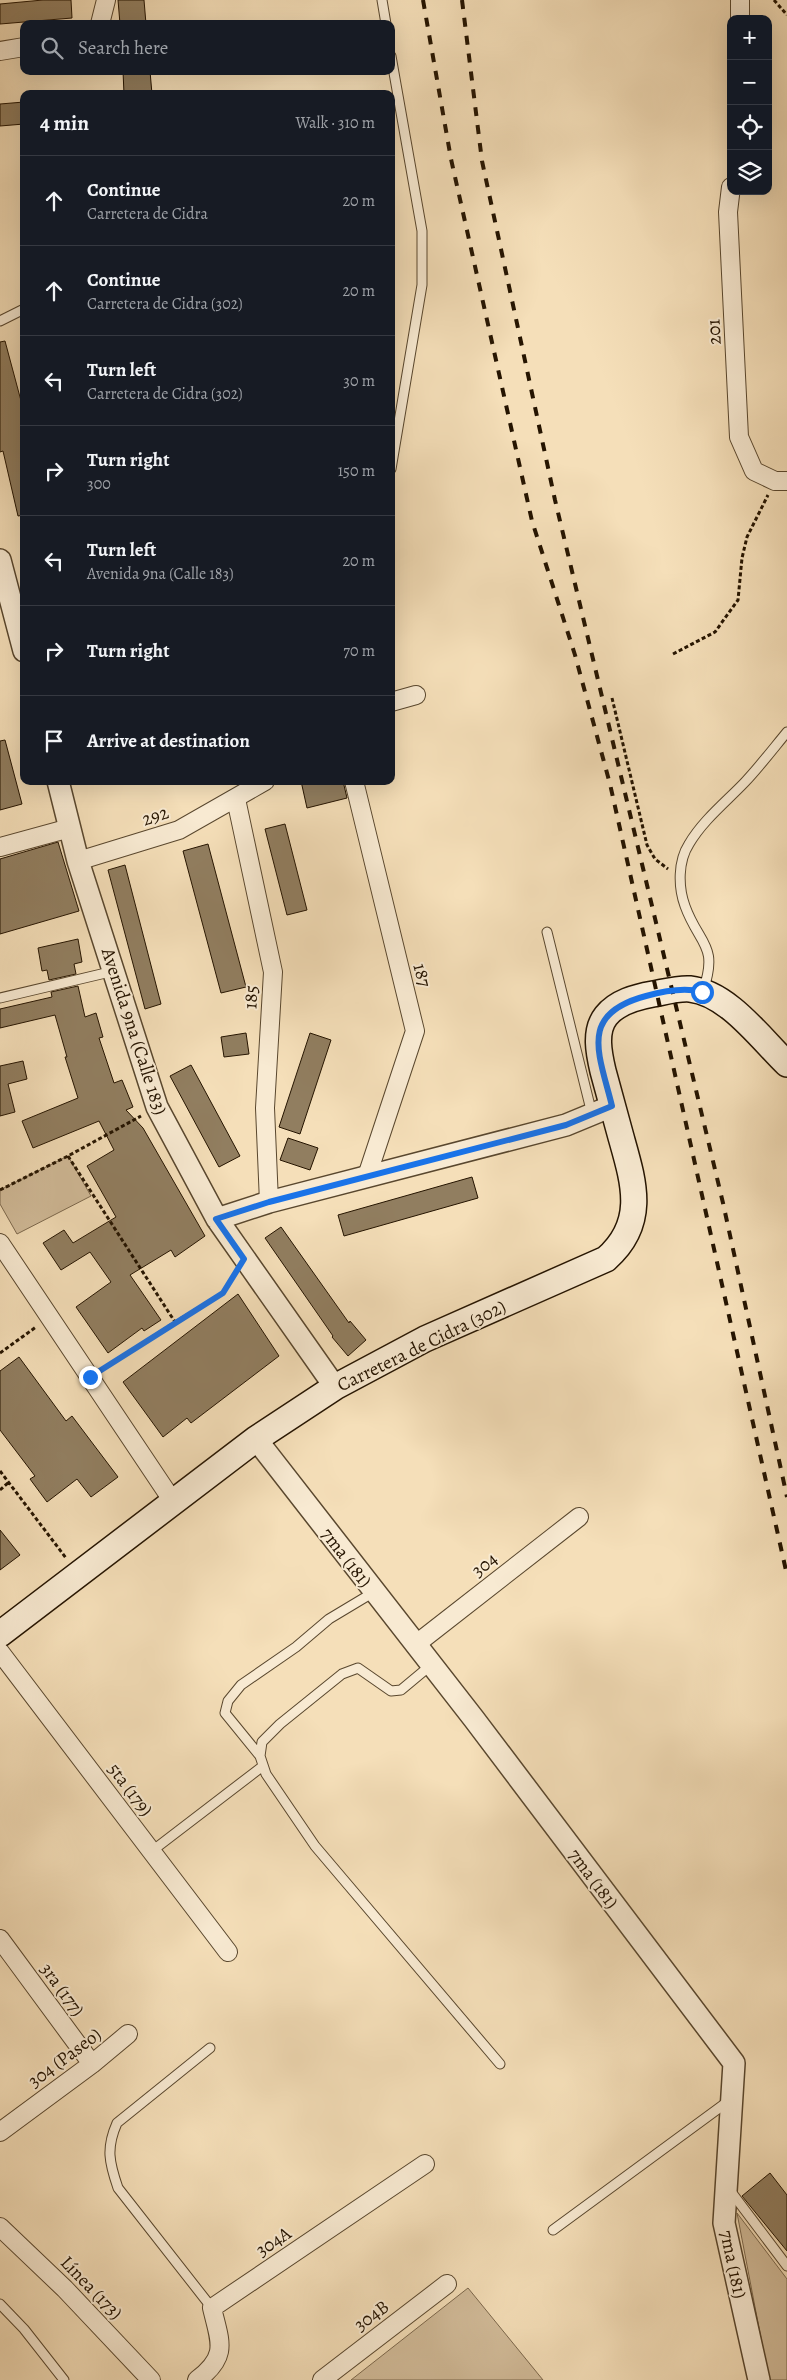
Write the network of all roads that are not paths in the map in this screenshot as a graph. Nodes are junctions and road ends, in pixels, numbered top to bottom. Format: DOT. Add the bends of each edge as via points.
graph roads {
  1 [pos="106,0"];
  2 [pos="382,0"];
  3 [pos="740,0"];
  4 [pos="740,15"];
  5 [pos="101,20"];
  6 [pos="385,20"];
  7 [pos="20,48"];
  8 [pos="0,51"];
  9 [pos="394,75"];
  10 [pos="730,195"];
  11 [pos="20,312"];
  12 [pos="0,321"];
  13 [pos="395,445"];
  14 [pos="781,481"];
  15 [pos="0,560"];
  16 [pos="20,636"];
  17 [pos="416,695"];
  18 [pos="395,701"];
  19 [pos="787,732"];
  20 [pos="59,785"];
  21 [pos="259,785"];
  22 [pos="355,785"];
  23 [pos="236,799"];
  24 [pos="70,828"];
  25 [pos="0,847"];
  26 [pos="78,861"];
  27 [pos="547,932"];
  28 [pos="115,970"];
  29 [pos="702,992"];
  30 [pos="0,998"];
  31 [pos="787,1064"];
  32 [pos="602,1110"];
  33 [pos="367,1176"];
  34 [pos="269,1202"];
  35 [pos="216,1219"];
  36 [pos="0,1243"];
  37 [pos="335,1387"];
  38 [pos="256,1439"];
  39 [pos="174,1503"];
  40 [pos="578,1517"];
  41 [pos="374,1592"];
  42 [pos="0,1634"];
  43 [pos="415,1645"];
  44 [pos="0,1652"];
  45 [pos="431,1665"];
  46 [pos="260,1756"];
  47 [pos="263,1766"];
  48 [pos="152,1851"];
  49 [pos="0,1939"];
  50 [pos="228,1952"];
  51 [pos="128,2034"];
  52 [pos="210,2048"];
  53 [pos="92,2064"];
  54 [pos="500,2064"];
  55 [pos="732,2098"];
  56 [pos="0,2132"];
  57 [pos="424,2164"];
  58 [pos="726,2185"];
  59 [pos="0,2227"];
  60 [pos="553,2230"];
  61 [pos="787,2266"];
  62 [pos="447,2284"];
  63 [pos="0,2304"];
  64 [pos="212,2308"];
  65 [pos="64,2380"];
  66 [pos="151,2380"];
  67 [pos="197,2380"];
  68 [pos="322,2380"];
  69 [pos="760,2380"];
  1 -- 5 [label="street"];
  2 -- 6 [label="lane"];
  3 -- 4 [label="street"];
  7 -- 8 [label="street"];
  9 -- 13 [label="lane" via="422,231 422,285"];
  10 -- 14 [label="street, 201" via="728,212 739,437 754,471"];
  11 -- 12 [label="lane"];
  15 -- 16 [label="street"];
  17 -- 18 [label="street"];
  19 -- 29 [label="lane" via="689,843 683,858 680,874 685,907 705,941 710,957"];
  20 -- 24 [label="street, Avenida 9na (Calle 183)"];
  21 -- 23 [label="street, 292"];
  22 -- 33 [label="street, 187" via="415,1031"];
  23 -- 26 [label="street, 292" via="179,830"];
  23 -- 34 [label="street, 185" via="273,972 264,1108"];
  24 -- 25 [label="street"];
  24 -- 26 [label="street, Avenida 9na (Calle 183)"];
  26 -- 28 [label="street, Avenida 9na (Calle 183)"];
  27 -- 32 [label="lane"];
  28 -- 30 [label="lane"];
  28 -- 35 [label="street, Avenida 9na (Calle 183)" via="157,1107"];
  29 -- 31 [label="main road" via="726,1003"];
  29 -- 32 [label="main road, Carretera de Cidra (302)" via="689,989 650,995 628,1001 605,1017 600,1029"];
  32 -- 33 [label="street" via="566,1125"];
  32 -- 37 [label="main road, Carretera de Cidra (302)" via="633,1178 634,1208 628,1230 618,1247 606,1259 425,1339"];
  33 -- 34 [label="street"];
  34 -- 35 [label="street"];
  35 -- 37 [label="street, Avenida 9na (Calle 183)"];
  36 -- 39 [label="street"];
  37 -- 38 [label="main road, Carretera de Cidra (302)"];
  38 -- 39 [label="main road, Carretera de Cidra (302)"];
  38 -- 41 [label="street, 7ma (181)"];
  39 -- 42 [label="main road, Carretera de Cidra (302)"];
  40 -- 43 [label="street, 304"];
  41 -- 43 [label="street, 7ma (181)"];
  41 -- 46 [label="lane" via="329,1619 296,1647 241,1685 228,1701 225,1713"];
  43 -- 45 [label="street, 7ma (181)"];
  44 -- 48 [label="street, 5ta (179)"];
  45 -- 46 [label="lane" via="401,1690 391,1691 358,1668 342,1674 262,1742"];
  45 -- 55 [label="street, 7ma (181)" via="734,2063"];
  46 -- 47 [label="lane"];
  47 -- 48 [label="lane"];
  47 -- 54 [label="lane" via="315,1846"];
  48 -- 50 [label="street, 5ta (179)"];
  49 -- 53 [label="street, 3ra (177)"];
  51 -- 53 [label="street, 304 (Paseo)"];
  52 -- 64 [label="lane" via="117,2123 110,2140 110,2165 118,2188"];
  53 -- 56 [label="street, 304 (Paseo)"];
  55 -- 58 [label="street, 7ma (181)"];
  55 -- 60 [label="lane"];
  57 -- 64 [label="street, 304A"];
  58 -- 61 [label="lane"];
  58 -- 69 [label="street, 7ma (181)" via="724,2223"];
  59 -- 66 [label="street, Línea (173)" via="65,2288"];
  62 -- 68 [label="street, 304B"];
  63 -- 65 [label="lane"];
  64 -- 67 [label="street" via="221,2348 210,2370"];
}
